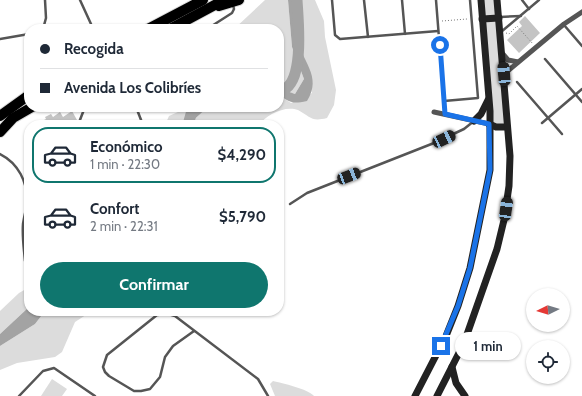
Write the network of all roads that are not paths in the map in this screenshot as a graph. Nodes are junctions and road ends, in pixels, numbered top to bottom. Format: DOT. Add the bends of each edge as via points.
graph roads {
  1 [pos="45,0"];
  2 [pos="80,0"];
  3 [pos="203,0"];
  4 [pos="332,0"];
  5 [pos="364,0"];
  6 [pos="402,0"];
  7 [pos="436,0"];
  8 [pos="470,0"];
  9 [pos="481,0"];
  10 [pos="497,0"];
  11 [pos="522,0"];
  12 [pos="539,0"];
  13 [pos="232,1"];
  14 [pos="529,9"];
  15 [pos="582,12"];
  16 [pos="521,16"];
  17 [pos="499,18"];
  18 [pos="482,19"];
  19 [pos="44,24"];
  20 [pos="91,24"];
  21 [pos="157,24"];
  22 [pos="179,24"];
  23 [pos="215,24"];
  24 [pos="564,24"];
  25 [pos="438,31"];
  26 [pos="500,32"];
  27 [pos="405,34"];
  28 [pos="24,35"];
  29 [pos="368,37"];
  30 [pos="0,39"];
  31 [pos="582,46"];
  32 [pos="502,51"];
  33 [pos="545,59"];
  34 [pos="519,62"];
  35 [pos="504,74"];
  36 [pos="517,82"];
  37 [pos="582,89"];
  38 [pos="576,94"];
  39 [pos="489,98"];
  40 [pos="24,99"];
  41 [pos="444,101"];
  42 [pos="582,102"];
  43 [pos="24,112"];
  44 [pos="434,112"];
  45 [pos="445,114"];
  46 [pos="0,116"];
  47 [pos="548,118"];
  48 [pos="474,121"];
  49 [pos="542,123"];
  50 [pos="489,124"];
  51 [pos="507,127"];
  52 [pos="0,132"];
  53 [pos="562,134"];
  54 [pos="0,154"];
  55 [pos="24,183"];
  56 [pos="290,204"];
  57 [pos="24,220"];
  58 [pos="24,262"];
  59 [pos="155,316"];
  60 [pos="175,316"];
  61 [pos="194,331"];
  62 [pos="452,367"];
  63 [pos="456,383"];
  64 [pos="441,388"];
  65 [pos="464,395"];
  66 [pos="19,396"];
  67 [pos="95,396"];
  68 [pos="268,396"];
  69 [pos="415,396"];
  70 [pos="437,396"];
  1 -- 19 [label="lane"];
  2 -- 20 [label="lane"];
  3 -- 21 [label="highway"];
  4 -- 29 [label="lane" via="337,38"];
  5 -- 29 [label="lane"];
  6 -- 27 [label="lane"];
  7 -- 25 [label="lane"];
  8 -- 41 [label="lane" via="478,98"];
  9 -- 18 [label="main road"];
  10 -- 17 [label="main road"];
  11 -- 14 [label="lane"];
  12 -- 14 [label="lane"];
  13 -- 22 [label="highway" via="199,12"];
  13 -- 23 [label="lane" via="232,13"];
  14 -- 16 [label="lane"];
  15 -- 24 [label="street"];
  16 -- 17 [label="lane"];
  16 -- 26 [label="lane"];
  17 -- 18 [label="main road"];
  17 -- 26 [label="main road"];
  18 -- 39 [label="main road"];
  24 -- 31 [label="lane"];
  24 -- 34 [label="street"];
  25 -- 27 [label="lane"];
  25 -- 41 [label="lane"];
  26 -- 32 [label="main road"];
  27 -- 29 [label="lane"];
  28 -- 30 [label="lane"];
  32 -- 34 [label="street" via="508,60"];
  32 -- 35 [label="main road"];
  33 -- 38 [label="lane"];
  34 -- 35 [label="street"];
  35 -- 51 [label="main road"];
  36 -- 47 [label="lane"];
  37 -- 38 [label="lane"];
  38 -- 42 [label="lane"];
  38 -- 47 [label="lane"];
  39 -- 48 [label="main road"];
  39 -- 50 [label="main road"];
  40 -- 46 [label="highway"];
  41 -- 45 [label="lane"];
  43 -- 52 [label="highway" via="13,118"];
  44 -- 45 [label="street"];
  45 -- 48 [label="street"];
  47 -- 49 [label="lane"];
  47 -- 53 [label="lane"];
  48 -- 50 [label="street"];
  48 -- 56 [label="lane" via="464,129 434,143 306,193"];
  50 -- 51 [label="main road"];
  50 -- 69 [label="main road" via="490,170 470,268 446,336"];
  51 -- 62 [label="main road" via="510,156 504,220 481,300"];
  54 -- 55 [label="lane" via="15,165"];
  57 -- 58 [label="lane"];
  59 -- 61 [label="lane" via="107,355 103,367 105,372 134,391 150,389 160,377 165,357 173,346"];
  60 -- 61 [label="lane"];
  61 -- 68 [label="lane" via="258,379"];
  62 -- 63 [label="main road"];
  62 -- 64 [label="main road"];
  63 -- 64 [label="main road"];
  63 -- 65 [label="main road"];
  64 -- 70 [label="main road"];
  66 -- 67 [label="lane" via="43,370 54,368"];
}
